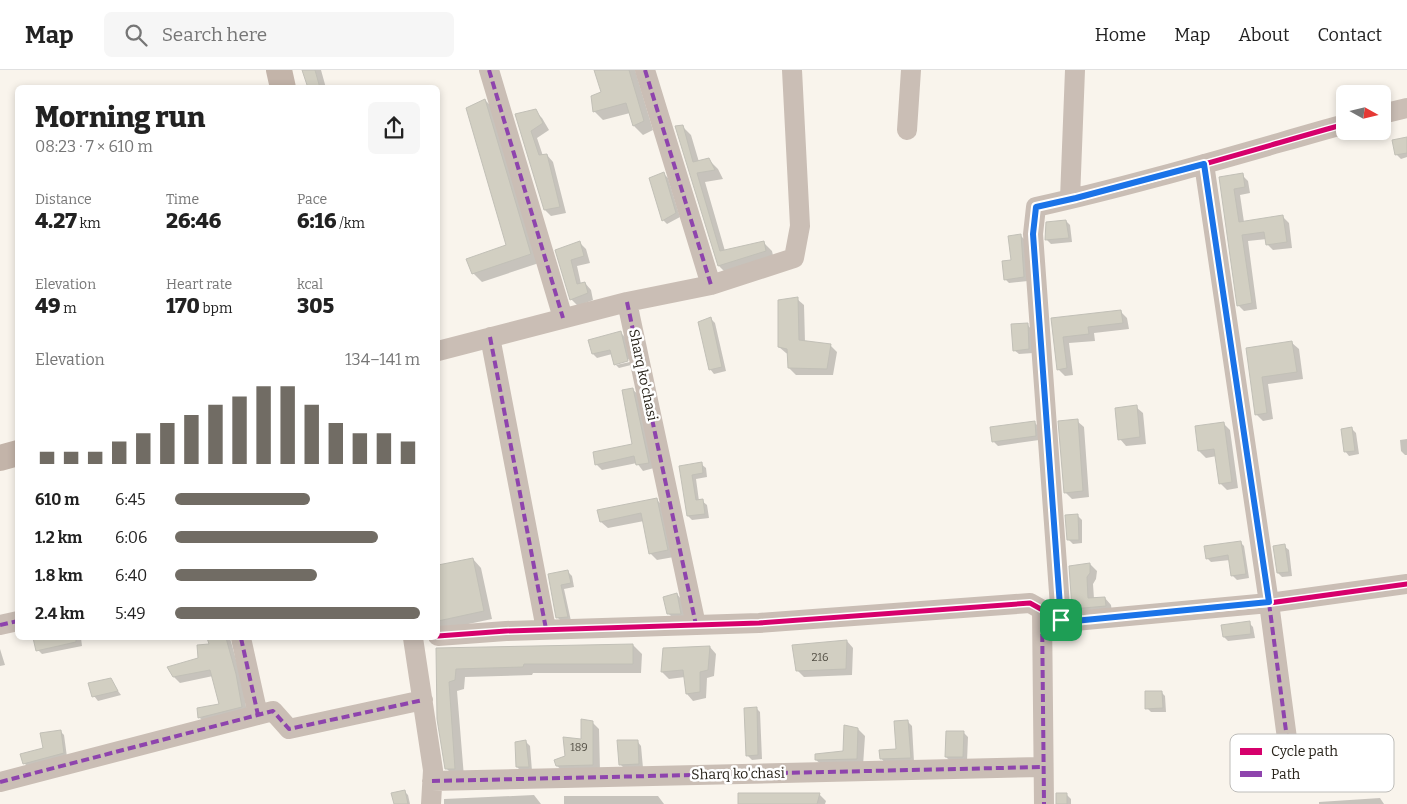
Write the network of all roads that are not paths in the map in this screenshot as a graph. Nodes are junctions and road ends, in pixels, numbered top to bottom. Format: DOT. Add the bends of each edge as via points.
graph roads {
  1 [pos="279,70"];
  2 [pos="489,70"];
  3 [pos="645,70"];
  4 [pos="792,70"];
  5 [pos="911,70"];
  6 [pos="1075,70"];
  7 [pos="283,85"];
  8 [pos="1407,108"];
  9 [pos="1391,112"];
  10 [pos="1336,127"];
  11 [pos="907,130"];
  12 [pos="1204,164"];
  13 [pos="1070,199"];
  14 [pos="711,285"];
  15 [pos="627,302"];
  16 [pos="563,318"];
  17 [pos="490,337"];
  18 [pos="440,350"];
  19 [pos="15,454"];
  20 [pos="0,458"];
  21 [pos="1407,584"];
  22 [pos="1269,602"];
  23 [pos="1042,610"];
  24 [pos="1061,620"];
  25 [pos="15,622"];
  26 [pos="0,625"];
  27 [pos="696,625"];
  28 [pos="546,629"];
  29 [pos="440,636"];
  30 [pos="241,640"];
  31 [pos="413,640"];
  32 [pos="423,700"];
  33 [pos="258,715"];
  34 [pos="1286,734"];
  35 [pos="1044,768"];
  36 [pos="432,780"];
  37 [pos="0,782"];
  38 [pos="431,804"];
  39 [pos="1044,804"];
  1 -- 7 [label="main road"];
  2 -- 16 [label="street"];
  3 -- 14 [label="street"];
  4 -- 14 [label="street" via="800,226 794,258"];
  5 -- 11 [label="street"];
  6 -- 13 [label="street"];
  8 -- 9 [label="street"];
  10 -- 12 [label="street"];
  12 -- 13 [label="street"];
  12 -- 22 [label="street"];
  13 -- 24 [label="street" via="1036,207 1033,234"];
  14 -- 15 [label="street"];
  15 -- 16 [label="street"];
  15 -- 27 [label="street, Sharq ko'chasi"];
  16 -- 17 [label="street"];
  17 -- 18 [label="street"];
  17 -- 28 [label="street"];
  19 -- 20 [label="main road"];
  21 -- 22 [label="street"];
  22 -- 24 [label="street"];
  22 -- 34 [label="street"];
  23 -- 24 [label="street"];
  23 -- 27 [label="street" via="1030,603"];
  23 -- 35 [label="street"];
  25 -- 26 [label="street"];
  27 -- 28 [label="street"];
  28 -- 29 [label="street"];
  30 -- 33 [label="street"];
  31 -- 32 [label="street"];
  32 -- 33 [label="street" via="288,729 273,711"];
  32 -- 36 [label="street"];
  33 -- 37 [label="street"];
  35 -- 36 [label="street, Sharq ko'chasi"];
  35 -- 39 [label="street"];
  36 -- 38 [label="street"];
}
